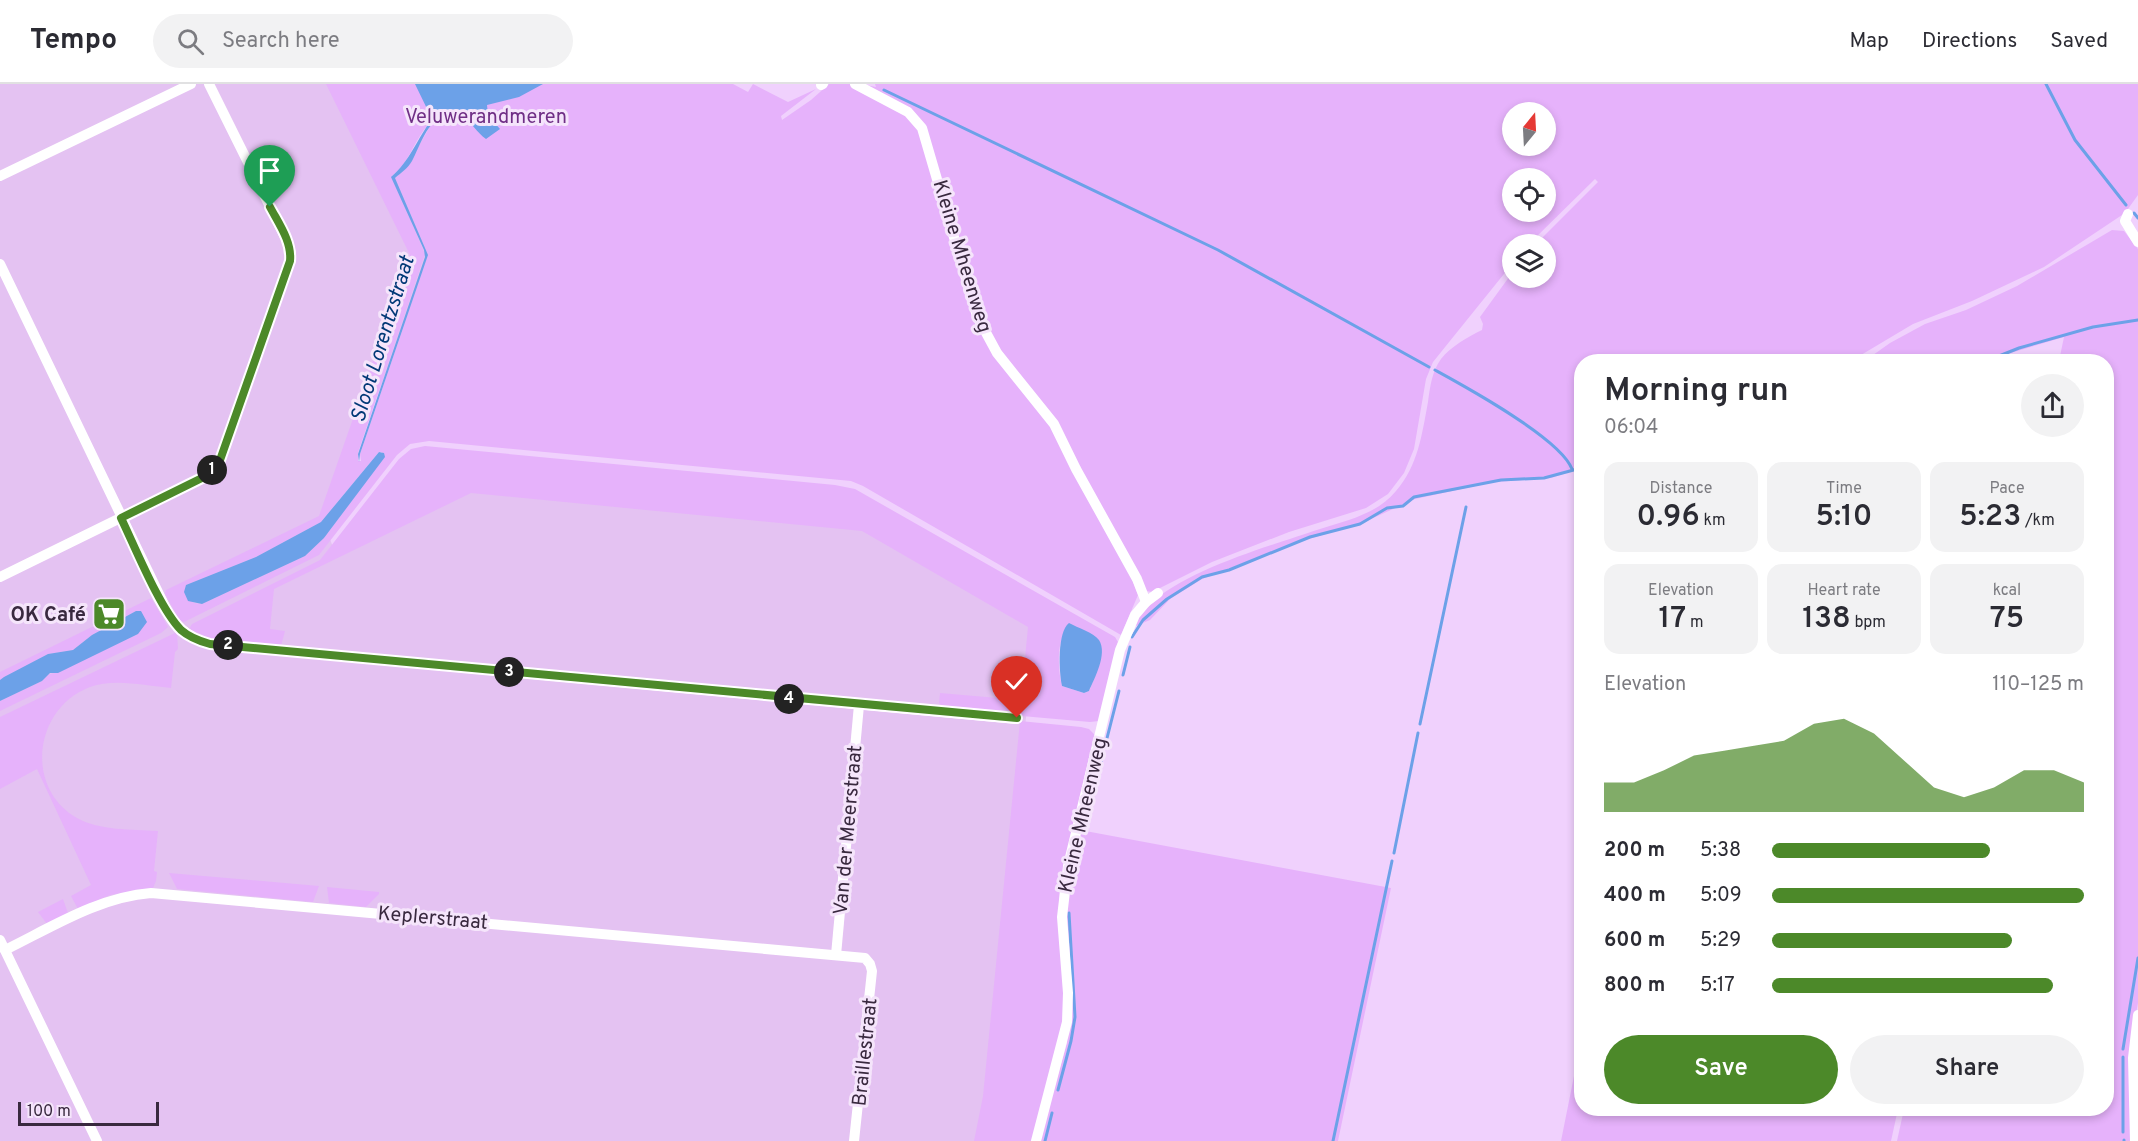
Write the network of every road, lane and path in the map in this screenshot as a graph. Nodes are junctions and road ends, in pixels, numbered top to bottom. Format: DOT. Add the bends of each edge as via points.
graph roads {
  1 [pos="191,84"];
  2 [pos="209,84"];
  3 [pos="855,84"];
  4 [pos="0,176"];
  5 [pos="2128,214"];
  6 [pos="2138,242"];
  7 [pos="0,264"];
  8 [pos="121,518"];
  9 [pos="0,577"];
  10 [pos="1158,594"];
  11 [pos="1146,602"];
  12 [pos="858,705"];
  13 [pos="1017,718"];
  14 [pos="2,945"];
  15 [pos="836,955"];
  16 [pos="870,964"];
  17 [pos="2138,1015"];
  18 [pos="97,1141"];
  19 [pos="102,1141"];
  20 [pos="854,1141"];
  21 [pos="1036,1141"];
  22 [pos="2135,1141"];
  1 -- 4 [label="street"];
  2 -- 8 [label="street" via="287,241 290,261 219,463 208,475"];
  3 -- 11 [label="street, Kleine Mheenweg" via="908,112 922,128 984,332 1054,424"];
  5 -- 6 [label="street" via="2125,221"];
  7 -- 8 [label="street"];
  8 -- 9 [label="street"];
  8 -- 12 [label="street" via="169,615 192,638 210,644"];
  10 -- 11 [label="street, Kleine Mheenweg"];
  11 -- 21 [label="street, Kleine Mheenweg" via="1135,615 1120,650 1065,877 1062,917 1067,1022"];
  12 -- 13 [label="street"];
  12 -- 15 [label="street, Van der Meerstraat"];
  14 -- 15 [label="street, Keplerstraat" via="105,902 151,893"];
  14 -- 18 [label="street"];
  15 -- 16 [label="street, Keplerstraat" via="865,958"];
  16 -- 20 [label="street, Braillestraat"];
  17 -- 22 [label="street" via="2133,1058"];
  18 -- 19 [label="street"];
}
